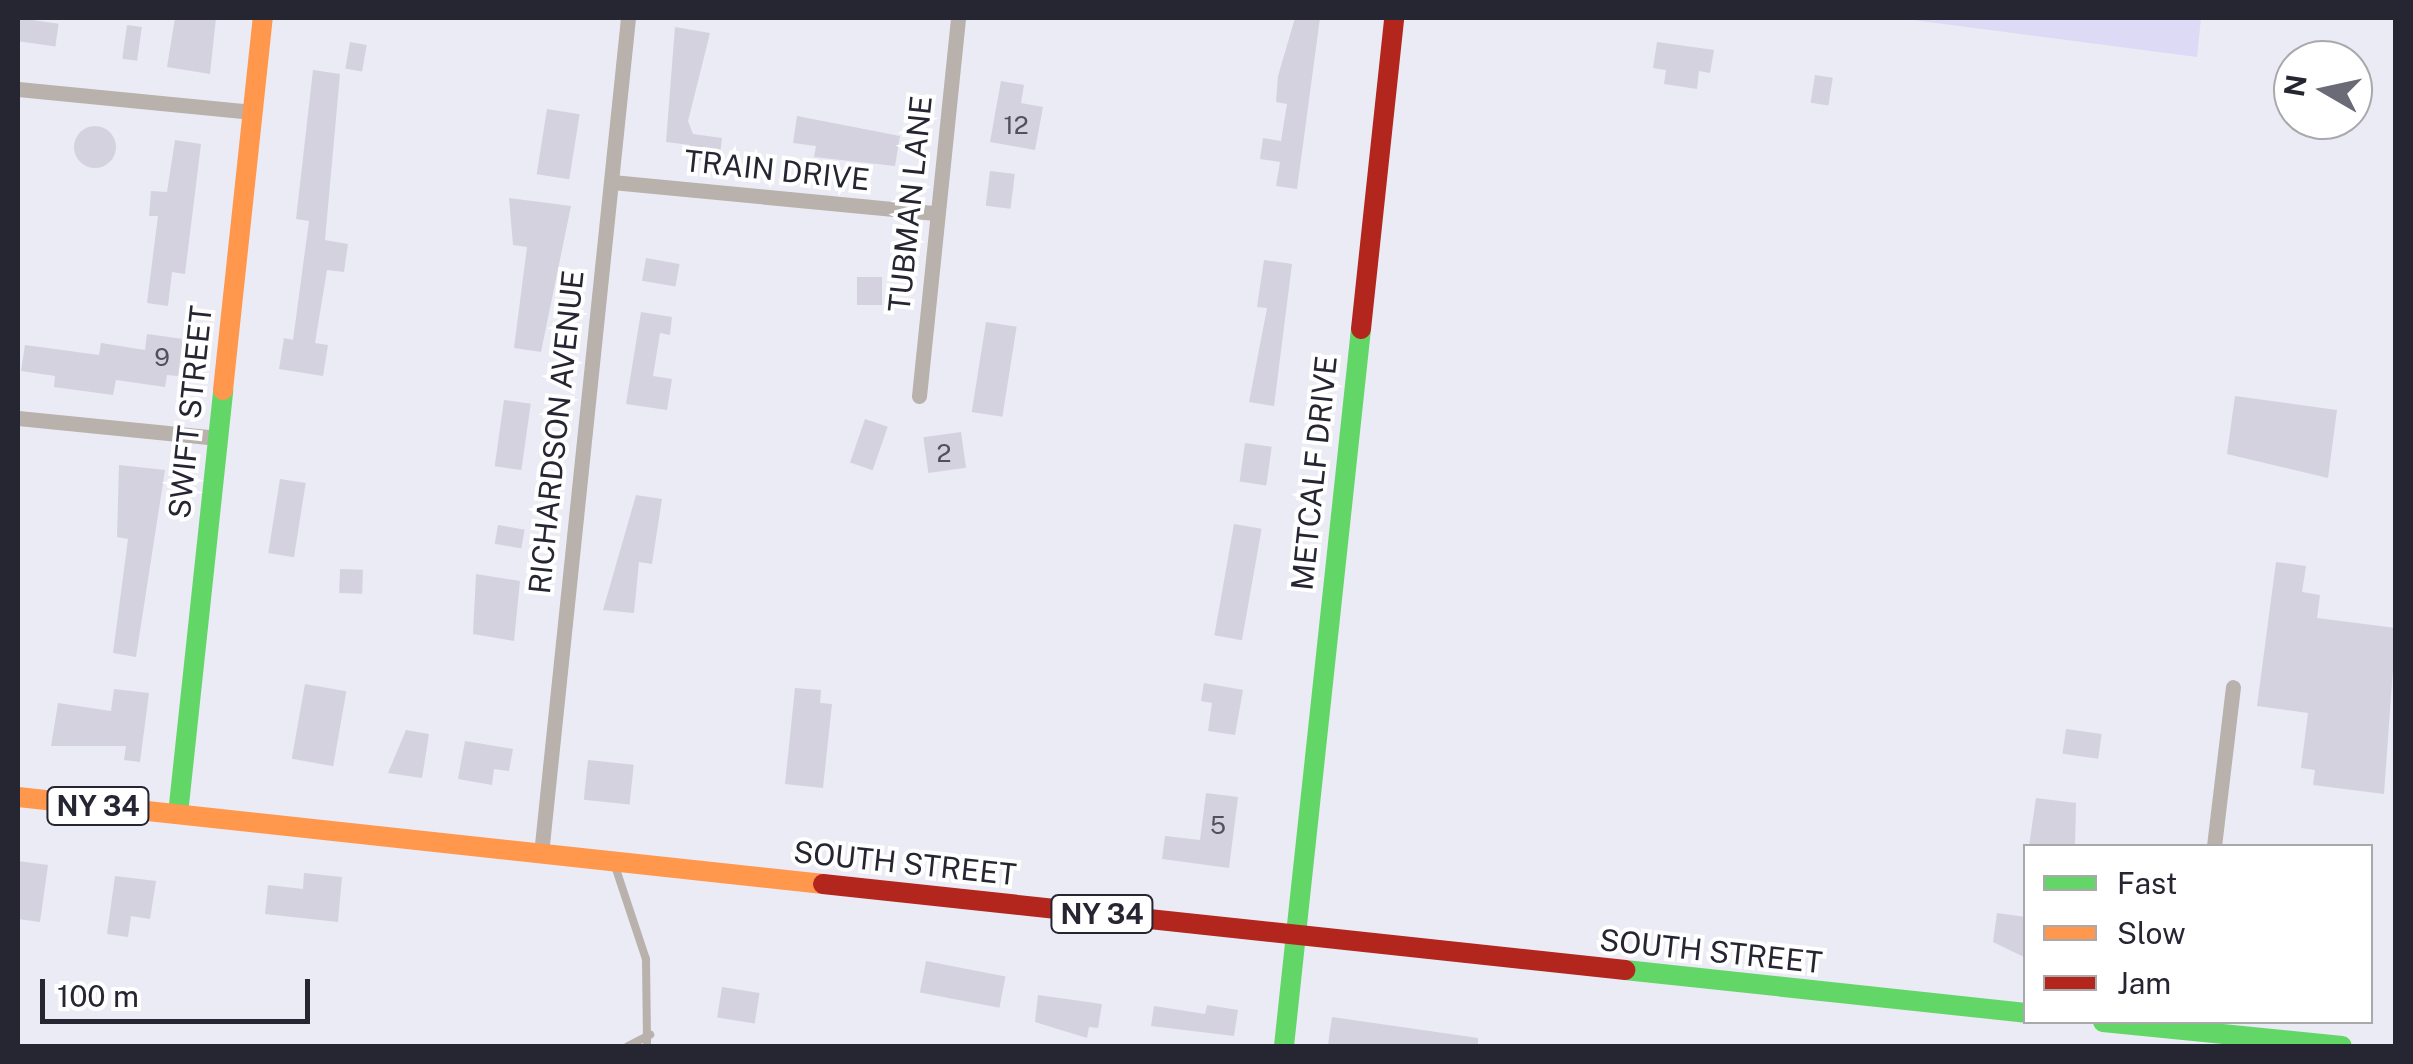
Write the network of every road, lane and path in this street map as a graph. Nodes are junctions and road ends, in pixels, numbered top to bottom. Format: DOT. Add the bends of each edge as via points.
graph roads {
  1 [pos="264,18"];
  2 [pos="628,18"];
  3 [pos="958,18"];
  4 [pos="1394,18"];
  5 [pos="18,89"];
  6 [pos="253,112"];
  7 [pos="612,182"];
  8 [pos="936,212"];
  9 [pos="918,396"];
  10 [pos="18,418"];
  11 [pos="218,438"];
  12 [pos="2233,687"];
  13 [pos="18,797"];
  14 [pos="178,814"];
  15 [pos="2214,844"];
  16 [pos="541,854"];
  17 [pos="614,862"];
  18 [pos="1296,936"];
  19 [pos="2023,1013"];
  20 [pos="2111,1024"];
  21 [pos="2193,1027"];
  22 [pos="650,1035"];
  23 [pos="2162,1037"];
  24 [pos="628,1046"];
  25 [pos="646,1046"];
  26 [pos="1284,1046"];
  27 [pos="2342,1046"];
  1 -- 6 [label="main road, SWIFT STREET"];
  2 -- 7 [label="street, RICHARDSON AVENUE"];
  3 -- 8 [label="street, TUBMAN LANE"];
  4 -- 18 [label="main road, METCALF DRIVE"];
  5 -- 6 [label="street"];
  6 -- 11 [label="main road, SWIFT STREET"];
  7 -- 8 [label="street, TRAIN DRIVE"];
  7 -- 16 [label="street, RICHARDSON AVENUE"];
  8 -- 9 [label="street, TUBMAN LANE"];
  10 -- 11 [label="street"];
  11 -- 14 [label="main road, SWIFT STREET"];
  12 -- 15 [label="street"];
  13 -- 14 [label="main road, SOUTH STREET / NY 34"];
  14 -- 16 [label="main road, SOUTH STREET / NY 34"];
  16 -- 17 [label="main road, SOUTH STREET / NY 34"];
  17 -- 18 [label="main road, SOUTH STREET / NY 34"];
  17 -- 22 [label="lane" via="646,960"];
  18 -- 19 [label="main road, SOUTH STREET / NY 34"];
  18 -- 26 [label="main road, METCALF DRIVE"];
  20 -- 23 [label="main road"];
  21 -- 23 [label="main road"];
  21 -- 27 [label="main road"];
  22 -- 24 [label="lane"];
  22 -- 25 [label="lane"];
}
